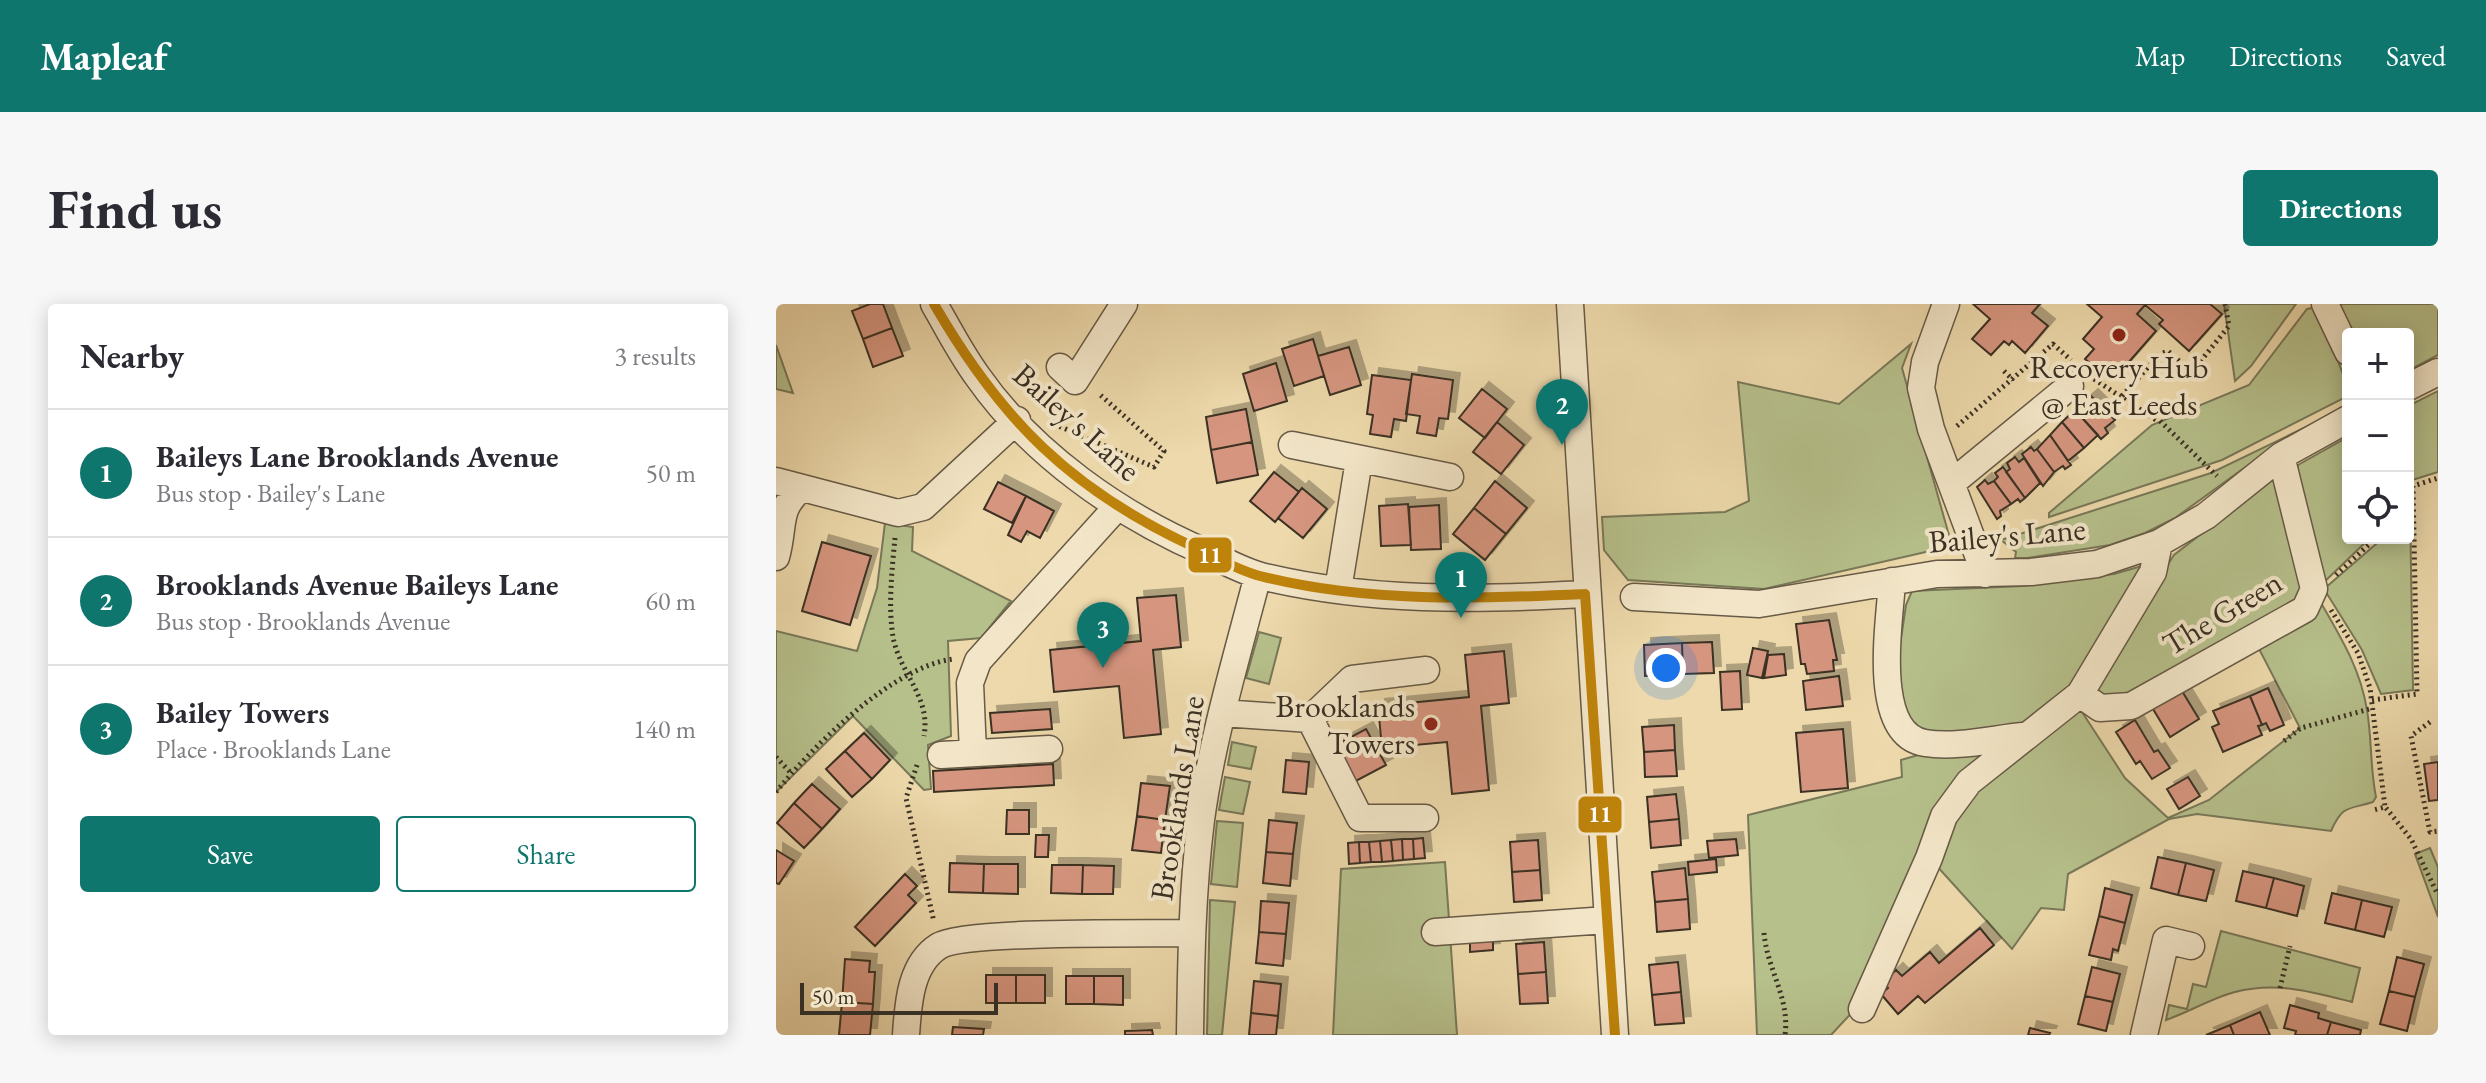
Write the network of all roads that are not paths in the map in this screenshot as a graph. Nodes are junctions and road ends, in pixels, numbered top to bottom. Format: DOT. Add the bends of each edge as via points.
graph roads {
  1 [pos="934,304"];
  2 [pos="1124,304"];
  3 [pos="1570,304"];
  4 [pos="1946,304"];
  5 [pos="2325,304"];
  6 [pos="2342,339"];
  7 [pos="1069,372"];
  8 [pos="2438,372"];
  9 [pos="2414,384"];
  10 [pos="2070,386"];
  11 [pos="1017,420"];
  12 [pos="2342,422"];
  13 [pos="1292,445"];
  14 [pos="2281,456"];
  15 [pos="1359,460"];
  16 [pos="1450,477"];
  17 [pos="776,481"];
  18 [pos="1953,482"];
  19 [pos="802,488"];
  20 [pos="1117,507"];
  21 [pos="2159,543"];
  22 [pos="776,557"];
  23 [pos="1985,574"];
  24 [pos="1258,575"];
  25 [pos="1892,581"];
  26 [pos="1338,590"];
  27 [pos="1585,594"];
  28 [pos="1634,597"];
  29 [pos="1426,670"];
  30 [pos="2080,694"];
  31 [pos="1222,713"];
  32 [pos="1310,719"];
  33 [pos="2023,736"];
  34 [pos="1049,749"];
  35 [pos="928,750"];
  36 [pos="973,753"];
  37 [pos="1425,818"];
  38 [pos="1607,920"];
  39 [pos="1435,932"];
  40 [pos="1191,933"];
  41 [pos="2191,946"];
  42 [pos="1862,1009"];
  43 [pos="906,1035"];
  44 [pos="1190,1035"];
  45 [pos="1615,1035"];
  46 [pos="2144,1035"];
  1 -- 11 [label="street, Bailey's Lane" via="978,378"];
  2 -- 7 [label="street"];
  3 -- 27 [label="street"];
  4 -- 18 [label="street" via="1921,388"];
  5 -- 6 [label="street"];
  8 -- 9 [label="street"];
  10 -- 18 [label="street"];
  11 -- 19 [label="street" via="923,507 898,513"];
  11 -- 20 [label="street, Bailey's Lane"];
  12 -- 14 [label="street, Bailey's Lane"];
  13 -- 15 [label="street"];
  14 -- 21 [label="street, Bailey's Lane" via="2206,516"];
  14 -- 30 [label="street, The Green" via="2314,589 2305,609 2131,706 2100,708"];
  15 -- 16 [label="street"];
  15 -- 26 [label="street"];
  17 -- 19 [label="street"];
  18 -- 23 [label="street"];
  19 -- 22 [label="street" via="781,504"];
  20 -- 24 [label="street, Bailey's Lane"];
  20 -- 36 [label="street" via="978,661 970,683"];
  21 -- 23 [label="street, Bailey's Lane" via="2097,564"];
  21 -- 30 [label="street, The Green" via="2153,572"];
  23 -- 25 [label="street, Bailey's Lane"];
  24 -- 26 [label="street, Bailey's Lane"];
  24 -- 31 [label="street, Brooklands Lane"];
  25 -- 28 [label="street, Bailey's Lane" via="1759,604"];
  25 -- 33 [label="street, The Green" via="1888,692 1893,717 1907,735 1923,743"];
  26 -- 27 [label="street, Bailey's Lane" via="1467,601"];
  27 -- 38 [label="street"];
  29 -- 32 [label="street" via="1352,679"];
  30 -- 33 [label="street, The Green"];
  31 -- 32 [label="street"];
  31 -- 40 [label="street, Brooklands Lane" via="1201,819"];
  32 -- 37 [label="street" via="1360,818"];
  33 -- 42 [label="street, The Green" via="1969,782 1944,816"];
  34 -- 36 [label="street"];
  35 -- 36 [label="street"];
  38 -- 39 [label="street"];
  38 -- 45 [label="street"];
  40 -- 43 [label="street" via="979,938 940,946 920,968 908,995"];
  40 -- 44 [label="street, Brooklands Lane"];
  41 -- 46 [label="street" via="2166,940"];
}
